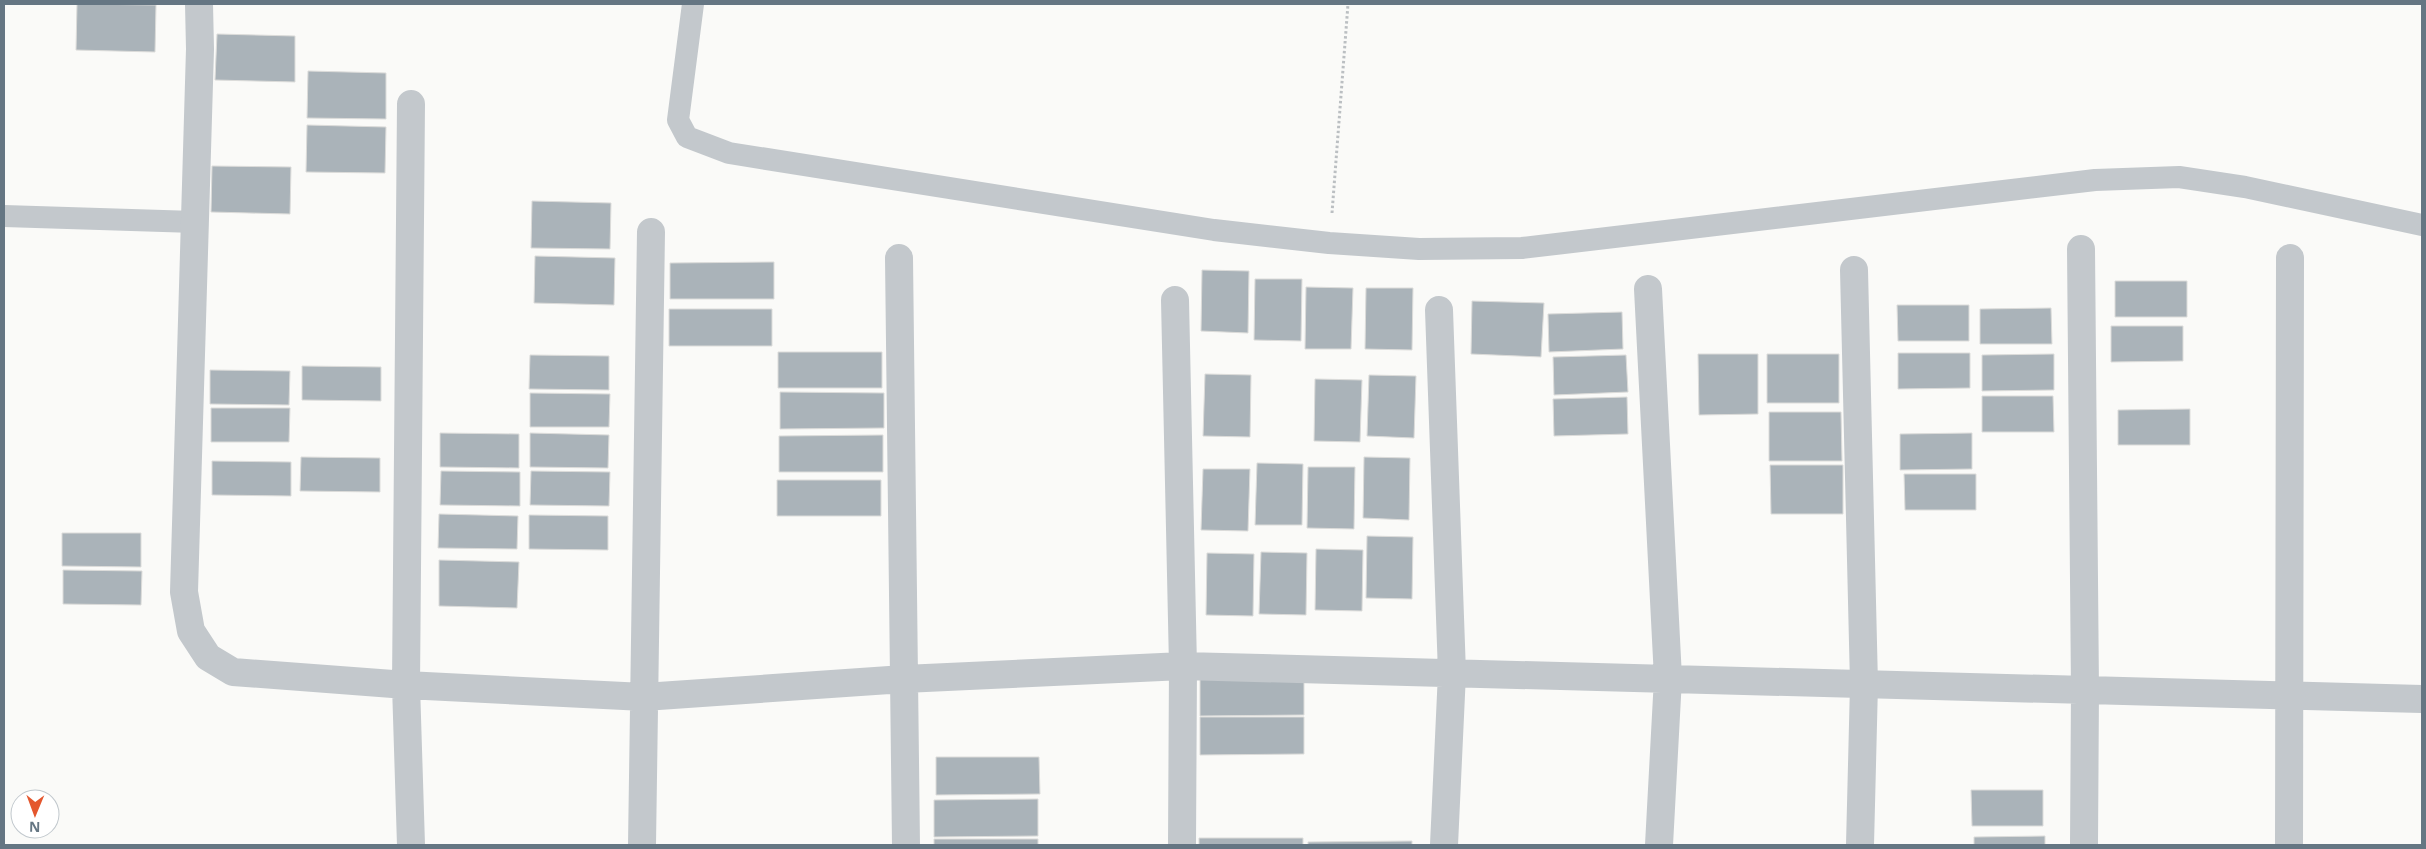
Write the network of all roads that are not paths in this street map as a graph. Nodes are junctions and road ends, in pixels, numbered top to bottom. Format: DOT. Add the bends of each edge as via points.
graph roads {
  1 [pos="198,4"];
  2 [pos="693,4"];
  3 [pos="411,104"];
  4 [pos="4,216"];
  5 [pos="195,222"];
  6 [pos="2422,225"];
  7 [pos="651,232"];
  8 [pos="2081,249"];
  9 [pos="899,258"];
  10 [pos="2290,258"];
  11 [pos="1854,270"];
  12 [pos="1648,289"];
  13 [pos="1175,300"];
  14 [pos="1439,310"];
  15 [pos="1183,666"];
  16 [pos="1452,673"];
  17 [pos="1668,678"];
  18 [pos="904,679"];
  19 [pos="1864,684"];
  20 [pos="406,685"];
  21 [pos="2085,690"];
  22 [pos="2289,695"];
  23 [pos="644,697"];
  24 [pos="2422,698"];
  25 [pos="411,845"];
  26 [pos="642,845"];
  27 [pos="906,845"];
  28 [pos="1182,845"];
  29 [pos="1444,845"];
  30 [pos="1659,845"];
  31 [pos="1860,845"];
  32 [pos="2084,845"];
  33 [pos="2289,845"];
  1 -- 5 [label="street" via="200,49"];
  2 -- 6 [label="lane" via="678,120 688,137 729,153 1214,230 1419,249 1522,248 2095,180 2178,177 2245,187"];
  3 -- 20 [label="street"];
  4 -- 5 [label="lane"];
  5 -- 20 [label="street" via="184,592 191,631 208,658 232,672"];
  7 -- 23 [label="street"];
  8 -- 21 [label="street"];
  9 -- 18 [label="street"];
  10 -- 22 [label="street"];
  11 -- 19 [label="street"];
  12 -- 17 [label="street"];
  13 -- 15 [label="street"];
  14 -- 16 [label="street"];
  15 -- 16 [label="street"];
  15 -- 18 [label="street"];
  15 -- 28 [label="street"];
  16 -- 17 [label="street"];
  16 -- 29 [label="street"];
  17 -- 19 [label="street"];
  17 -- 30 [label="street"];
  18 -- 23 [label="street"];
  18 -- 27 [label="street"];
  19 -- 21 [label="street"];
  19 -- 31 [label="street"];
  20 -- 23 [label="street"];
  20 -- 25 [label="street"];
  21 -- 22 [label="street"];
  21 -- 32 [label="street"];
  22 -- 24 [label="street"];
  22 -- 33 [label="street"];
  23 -- 26 [label="street"];
}
